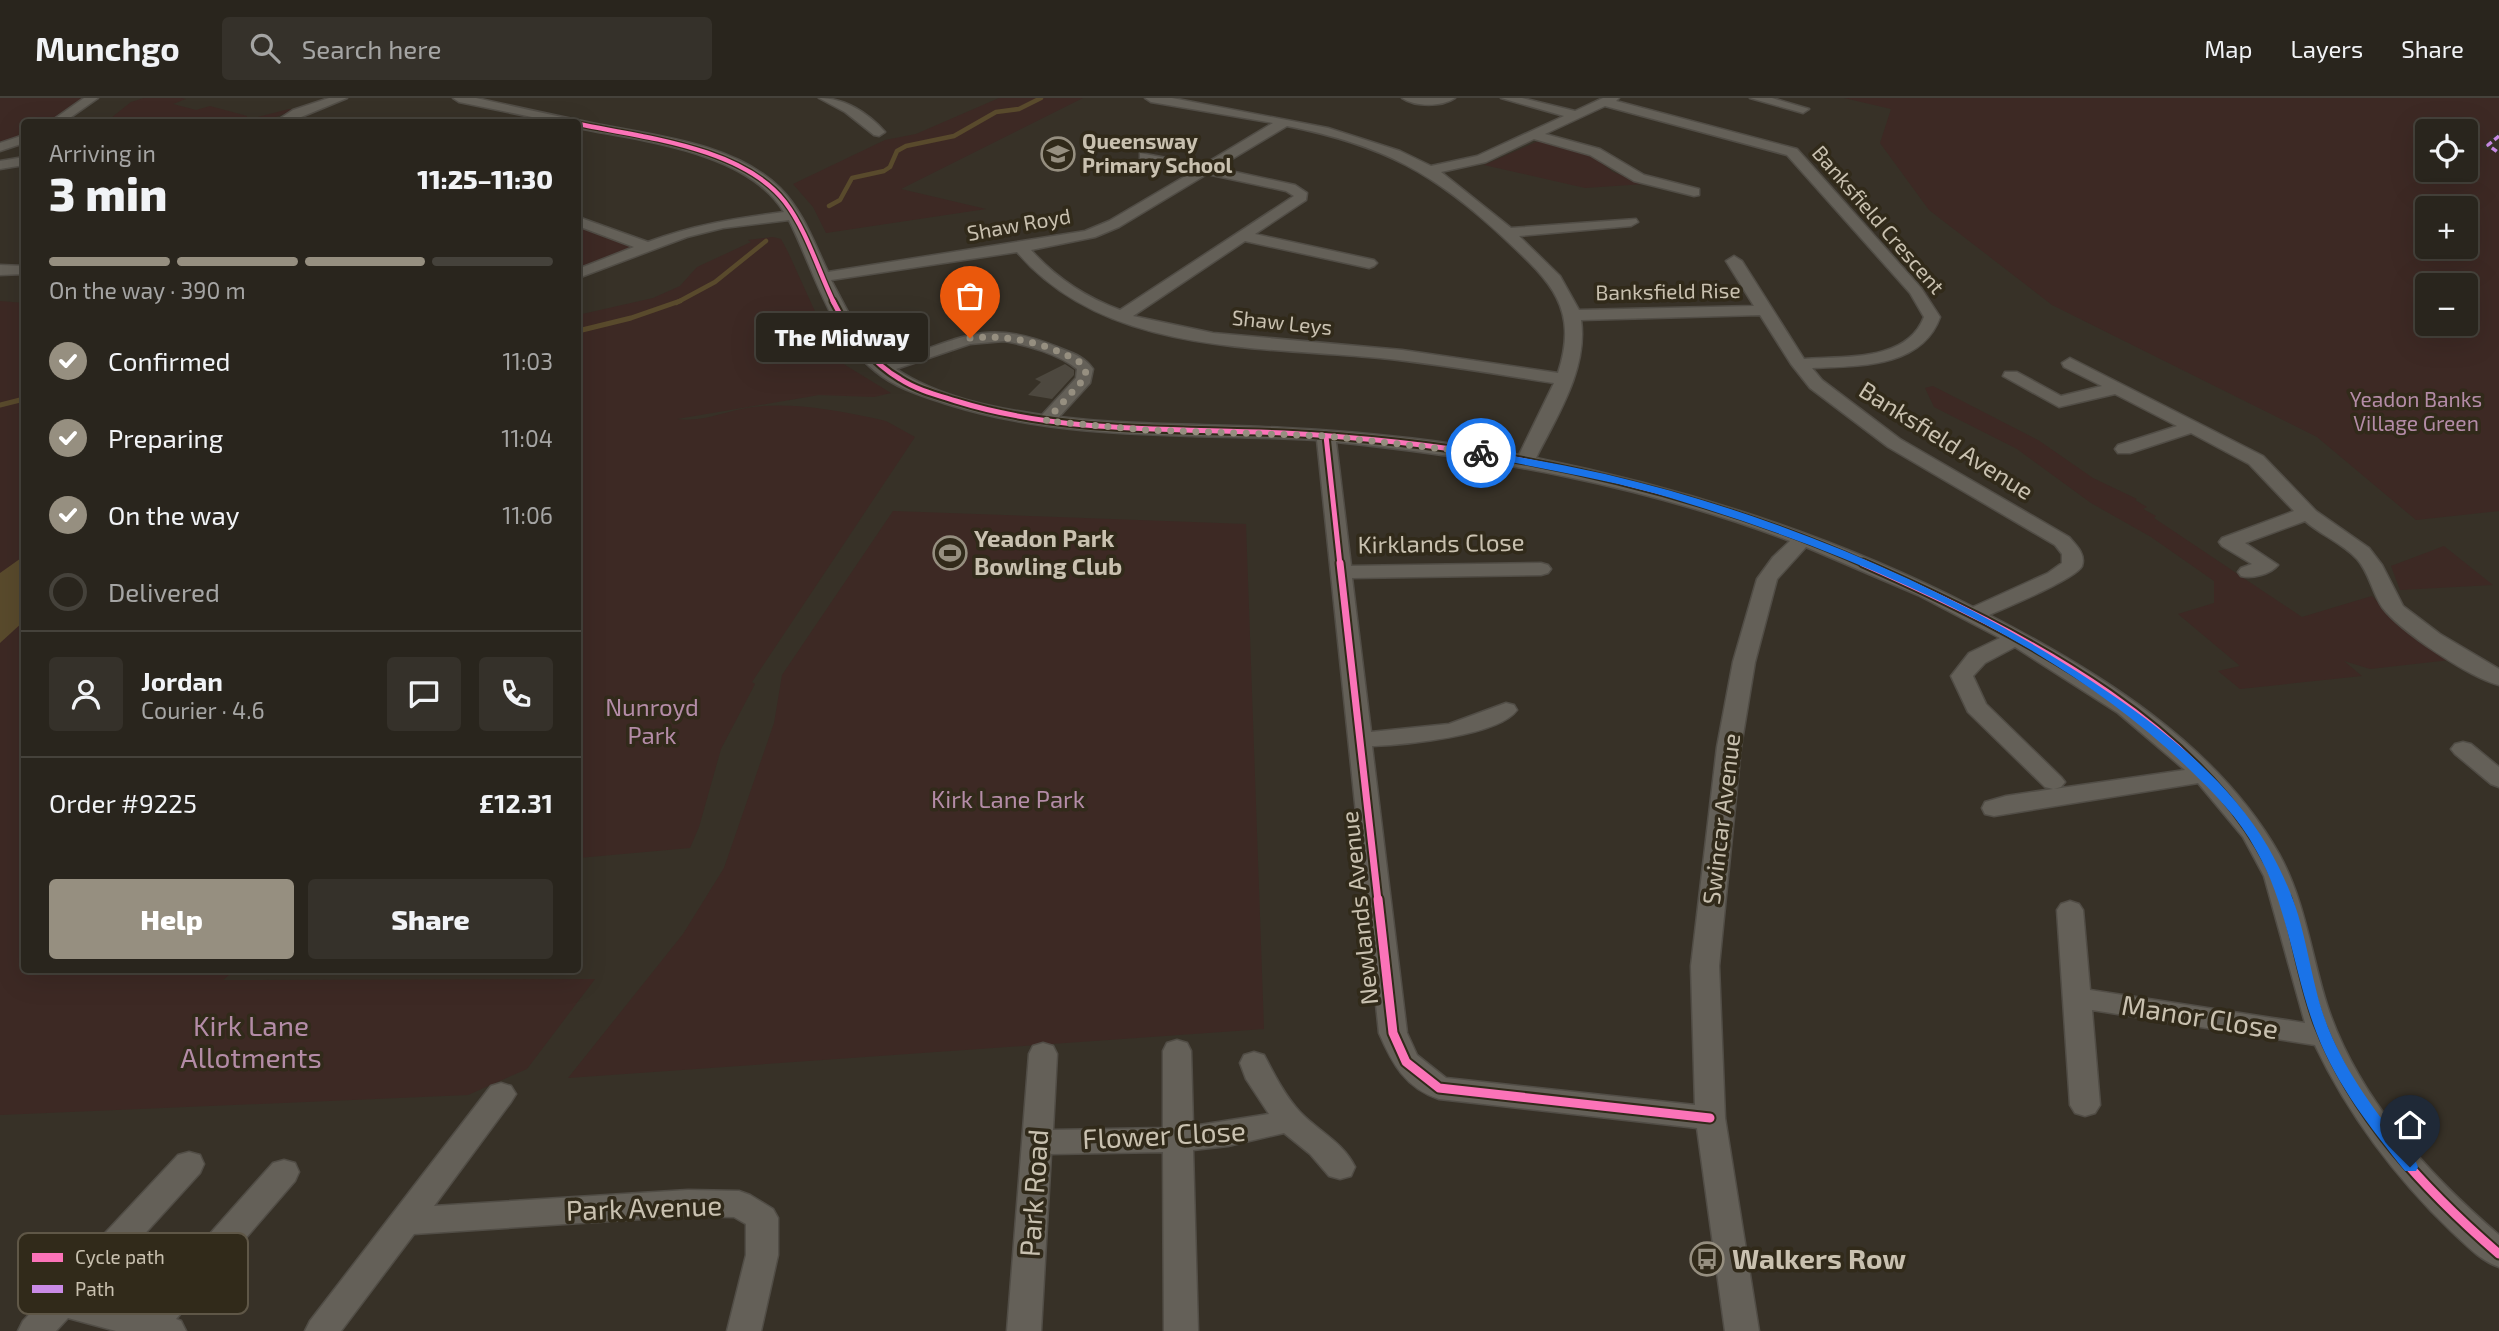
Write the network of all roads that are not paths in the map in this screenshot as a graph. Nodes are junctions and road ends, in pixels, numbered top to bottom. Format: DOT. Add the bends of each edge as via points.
graph roads {
  1 [pos="92,98"];
  2 [pos="341,98"];
  3 [pos="459,98"];
  4 [pos="825,98"];
  5 [pos="1151,98"];
  6 [pos="1408,98"];
  7 [pos="1449,98"];
  8 [pos="1507,98"];
  9 [pos="1756,98"];
  10 [pos="479,100"];
  11 [pos="1608,100"];
  12 [pos="1803,109"];
  13 [pos="1576,115"];
  14 [pos="60,119"];
  15 [pos="286,119"];
  16 [pos="558,119"];
  17 [pos="1283,123"];
  18 [pos="581,125"];
  19 [pos="878,132"];
  20 [pos="1534,135"];
  21 [pos="21,140"];
  22 [pos="0,147"];
  23 [pos="1145,156"];
  24 [pos="21,162"];
  25 [pos="0,165"];
  26 [pos="1207,169"];
  27 [pos="1429,170"];
  28 [pos="1694,192"];
  29 [pos="1617,208"];
  30 [pos="793,215"];
  31 [pos="581,222"];
  32 [pos="1508,233"];
  33 [pos="1243,236"];
  34 [pos="647,247"];
  35 [pos="1021,247"];
  36 [pos="1734,261"];
  37 [pos="1369,263"];
  38 [pos="0,270"];
  39 [pos="21,270"];
  40 [pos="581,273"];
  41 [pos="823,277"];
  42 [pos="1765,310"];
  43 [pos="1573,315"];
  44 [pos="1122,316"];
  45 [pos="2070,363"];
  46 [pos="1800,364"];
  47 [pos="881,368"];
  48 [pos="2011,376"];
  49 [pos="1564,379"];
  50 [pos="2117,388"];
  51 [pos="1046,421"];
  52 [pos="2192,427"];
  53 [pos="1326,436"];
  54 [pos="2124,449"];
  55 [pos="1525,461"];
  56 [pos="2308,513"];
  57 [pos="1803,539"];
  58 [pos="1541,569"];
  59 [pos="1343,572"];
  60 [pos="2248,572"];
  61 [pos="1974,614"];
  62 [pos="2016,638"];
  63 [pos="2499,678"];
  64 [pos="1506,710"];
  65 [pos="1360,739"];
  66 [pos="2463,749"];
  67 [pos="2204,775"];
  68 [pos="2499,779"];
  69 [pos="2053,782"];
  70 [pos="1994,808"];
  71 [pos="2070,909"];
  72 [pos="2077,998"];
  73 [pos="2324,1036"];
  74 [pos="1177,1051"];
  75 [pos="1043,1054"];
  76 [pos="1254,1063"];
  77 [pos="501,1094"];
  78 [pos="2085,1105"];
  79 [pos="1710,1118"];
  80 [pos="1289,1120"];
  81 [pos="1179,1138"];
  82 [pos="1039,1142"];
  83 [pos="189,1164"];
  84 [pos="1340,1167"];
  85 [pos="284,1172"];
  86 [pos="408,1221"];
  87 [pos="126,1233"];
  88 [pos="234,1233"];
  89 [pos="2499,1254"];
  90 [pos="51,1314"];
  91 [pos="103,1314"];
  92 [pos="167,1314"];
  93 [pos="1181,1320"];
  94 [pos="155,1329"];
  95 [pos="35,1331"];
  96 [pos="322,1331"];
  97 [pos="744,1331"];
  98 [pos="1024,1331"];
  99 [pos="1742,1331"];
  1 -- 14 [label="street"];
  2 -- 15 [label="street"];
  3 -- 10 [label="street"];
  4 -- 19 [label="street" via="849,108"];
  5 -- 17 [label="street"];
  6 -- 7 [label="street"];
  8 -- 13 [label="street"];
  9 -- 12 [label="street"];
  10 -- 16 [label="street"];
  11 -- 13 [label="street"];
  11 -- 46 [label="street, Banksfield Crescent" via="1792,152 1929,310 1928,332 1901,351 1878,358"];
  13 -- 20 [label="street"];
  17 -- 26 [label="street, Shaw Royd"];
  17 -- 27 [label="street" via="1363,142"];
  18 -- 30 [label="street" via="680,146 735,166 772,188"];
  20 -- 27 [label="street" via="1481,159"];
  20 -- 28 [label="street" via="1595,152 1639,178"];
  21 -- 22 [label="street"];
  23 -- 26 [label="street"];
  24 -- 25 [label="street"];
  26 -- 33 [label="street" via="1300,193 1301,197"];
  26 -- 35 [label="street, Shaw Royd" via="1101,230"];
  27 -- 32 [label="street"];
  29 -- 32 [label="street" via="1636,226"];
  30 -- 34 [label="street" via="723,224"];
  30 -- 41 [label="street"];
  31 -- 34 [label="street"];
  32 -- 43 [label="street" via="1555,281"];
  33 -- 37 [label="street"];
  33 -- 44 [label="street"];
  34 -- 40 [label="street"];
  35 -- 41 [label="street, Shaw Royd"];
  35 -- 44 [label="street, Shaw Leys" via="1059,285"];
  36 -- 42 [label="street, Banksfield Avenue"];
  38 -- 39 [label="street"];
  41 -- 47 [label="street" via="857,345"];
  42 -- 43 [label="street, Banksfield Rise"];
  42 -- 46 [label="street, Banksfield Avenue"];
  43 -- 49 [label="street" via="1574,339"];
  44 -- 49 [label="street, Shaw Leys" via="1232,341 1416,357"];
  45 -- 50 [label="street"];
  46 -- 61 [label="street, Banksfield Avenue" via="1841,406 1894,443 2062,541 2073,553 2072,565 2055,576"];
  47 -- 51 [label="street" via="941,397"];
  47 -- 51 [label="street" via="970,338 1022,339 1077,360 1085,369 1084,379"];
  48 -- 50 [label="street" via="2059,402"];
  49 -- 55 [label="street"];
  50 -- 52 [label="street"];
  51 -- 53 [label="street" via="1146,430"];
  52 -- 54 [label="street"];
  52 -- 56 [label="street" via="2271,471"];
  53 -- 55 [label="street" via="1459,449"];
  53 -- 59 [label="street, Newlands Avenue"];
  55 -- 57 [label="street" via="1665,493"];
  56 -- 60 [label="street" via="2229,542 2268,565"];
  56 -- 63 [label="street" via="2369,560 2393,607 2415,627"];
  57 -- 61 [label="street"];
  57 -- 79 [label="street, Swincar Avenue" via="1767,579 1744,662 1729,747 1705,966"];
  58 -- 59 [label="street, Kirklands Close"];
  59 -- 65 [label="street, Newlands Avenue"];
  61 -- 62 [label="street"];
  62 -- 67 [label="street" via="2123,706"];
  62 -- 69 [label="street" via="1977,658 1962,676 1976,707"];
  64 -- 65 [label="street" via="1477,725 1425,737"];
  65 -- 79 [label="street, Newlands Avenue" via="1393,1033 1406,1062 1439,1088"];
  66 -- 68 [label="street"];
  67 -- 70 [label="street"];
  67 -- 73 [label="street" via="2230,802 2261,847 2285,893"];
  71 -- 72 [label="street"];
  72 -- 73 [label="street, Manor Close"];
  72 -- 78 [label="street"];
  73 -- 89 [label="street" via="2358,1101 2377,1126 2426,1186"];
  74 -- 81 [label="street"];
  75 -- 82 [label="street, Park Road"];
  76 -- 80 [label="street, Flower Close"];
  77 -- 86 [label="street"];
  79 -- 99 [label="street"];
  80 -- 81 [label="street, Flower Close" via="1256,1131"];
  80 -- 84 [label="street, Flower Close"];
  81 -- 82 [label="street, Flower Close"];
  81 -- 93 [label="street"];
  82 -- 98 [label="street, Park Road"];
  83 -- 87 [label="street"];
  85 -- 88 [label="street"];
  86 -- 96 [label="street"];
  86 -- 97 [label="street, Park Avenue" via="688,1203 739,1204 762,1218 762,1255"];
  90 -- 95 [label="street"];
  91 -- 94 [label="street"];
  92 -- 94 [label="street"];
}
